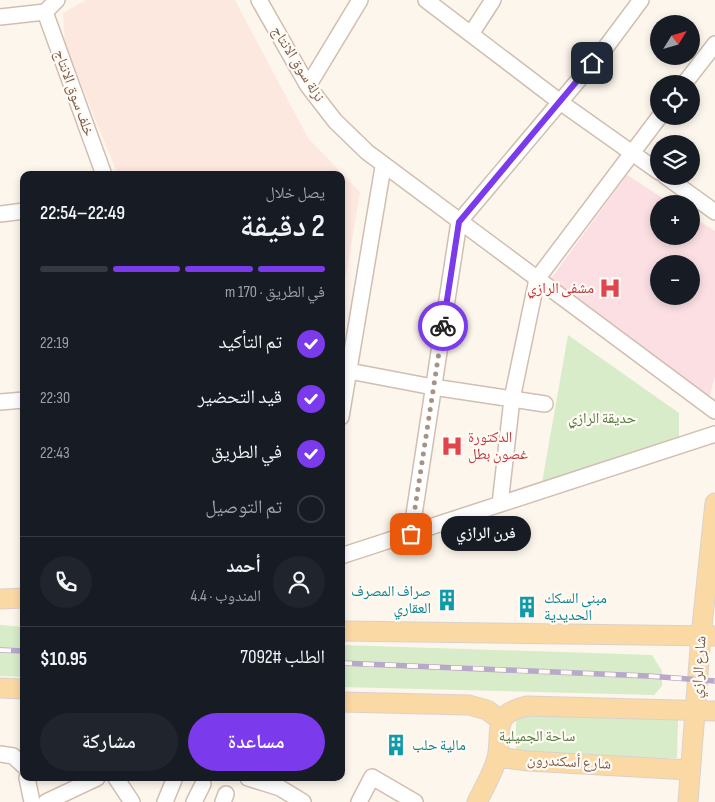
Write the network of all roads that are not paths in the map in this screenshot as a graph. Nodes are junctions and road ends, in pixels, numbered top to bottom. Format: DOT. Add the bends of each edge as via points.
graph roads {
  1 [pos="259,0"];
  2 [pos="360,0"];
  3 [pos="426,0"];
  4 [pos="493,0"];
  5 [pos="641,0"];
  6 [pos="51,3"];
  7 [pos="0,17"];
  8 [pos="471,34"];
  9 [pos="715,44"];
  10 [pos="691,75"];
  11 [pos="308,86"];
  12 [pos="560,102"];
  13 [pos="653,125"];
  14 [pos="632,152"];
  15 [pos="650,165"];
  16 [pos="383,167"];
  17 [pos="103,171"];
  18 [pos="678,185"];
  19 [pos="20,212"];
  20 [pos="715,212"];
  21 [pos="0,214"];
  22 [pos="459,222"];
  23 [pos="537,279"];
  24 [pos="345,371"];
  25 [pos="433,387"];
  26 [pos="512,399"];
  27 [pos="20,400"];
  28 [pos="0,402"];
  29 [pos="546,404"];
  30 [pos="715,411"];
  31 [pos="715,434"];
  32 [pos="500,504"];
  33 [pos="715,511"];
  34 [pos="411,534"];
  35 [pos="345,555"];
  36 [pos="20,598"];
  37 [pos="0,599"];
  38 [pos="345,631"];
  39 [pos="708,636"];
  40 [pos="0,688"];
  41 [pos="20,688"];
  42 [pos="345,702"];
  43 [pos="696,709"];
  44 [pos="715,711"];
  45 [pos="502,722"];
  46 [pos="0,754"];
  47 [pos="497,757"];
  48 [pos="20,762"];
  49 [pos="690,770"];
  50 [pos="27,781"];
  51 [pos="91,781"];
  52 [pos="118,781"];
  53 [pos="174,781"];
  54 [pos="253,781"];
  55 [pos="203,784"];
  56 [pos="277,795"];
  57 [pos="32,802"];
  58 [pos="46,802"];
  59 [pos="132,802"];
  60 [pos="165,802"];
  61 [pos="194,802"];
  62 [pos="303,802"];
  63 [pos="359,802"];
  64 [pos="415,802"];
  65 [pos="477,802"];
  66 [pos="688,802"];
  1 -- 11 [label="street, نزلة سوق الانتاج"];
  2 -- 11 [label="street"];
  3 -- 8 [label="street"];
  4 -- 8 [label="street"];
  5 -- 12 [label="street"];
  6 -- 7 [label="street"];
  6 -- 17 [label="street, خلف سوق الانتاج"];
  8 -- 12 [label="street"];
  9 -- 10 [label="street"];
  11 -- 16 [label="street, نزلة سوق الانتاج" via="340,126"];
  12 -- 14 [label="street"];
  12 -- 22 [label="street"];
  13 -- 14 [label="street"];
  14 -- 15 [label="street"];
  14 -- 23 [label="street"];
  16 -- 22 [label="street, نزلة سوق الانتاج"];
  16 -- 24 [label="street"];
  18 -- 20 [label="street"];
  19 -- 21 [label="street"];
  22 -- 23 [label="street, نزلة سوق الانتاج"];
  22 -- 25 [label="street"];
  23 -- 26 [label="street"];
  23 -- 30 [label="street, نزلة سوق الانتاج"];
  24 -- 25 [label="street"];
  25 -- 26 [label="street"];
  25 -- 34 [label="street"];
  26 -- 29 [label="street"];
  26 -- 32 [label="street"];
  27 -- 28 [label="street"];
  31 -- 32 [label="street"];
  32 -- 34 [label="street"];
  33 -- 39 [label="main road, شارع الرازي"];
  34 -- 35 [label="street"];
  36 -- 37 [label="main road"];
  38 -- 39 [label="main road"];
  39 -- 43 [label="main road, شارع الرازي"];
  40 -- 41 [label="main road"];
  42 -- 45 [label="main road" via="468,705 487,710"];
  43 -- 44 [label="main road"];
  43 -- 45 [label="main road" via="527,706 516,710"];
  43 -- 49 [label="main road, شارع الرازي"];
  45 -- 47 [label="main road" via="497,736"];
  46 -- 48 [label="street" via="13,756"];
  47 -- 49 [label="main road, شارع أسكندرون"];
  47 -- 65 [label="main road"];
  49 -- 66 [label="main road, شارع الرازي"];
  50 -- 57 [label="street"];
  51 -- 58 [label="street"];
  52 -- 59 [label="street"];
  53 -- 60 [label="street"];
  54 -- 56 [label="street"];
  55 -- 61 [label="street"];
  56 -- 62 [label="street"];
  63 -- 64 [label="street" via="372,777"];
}
